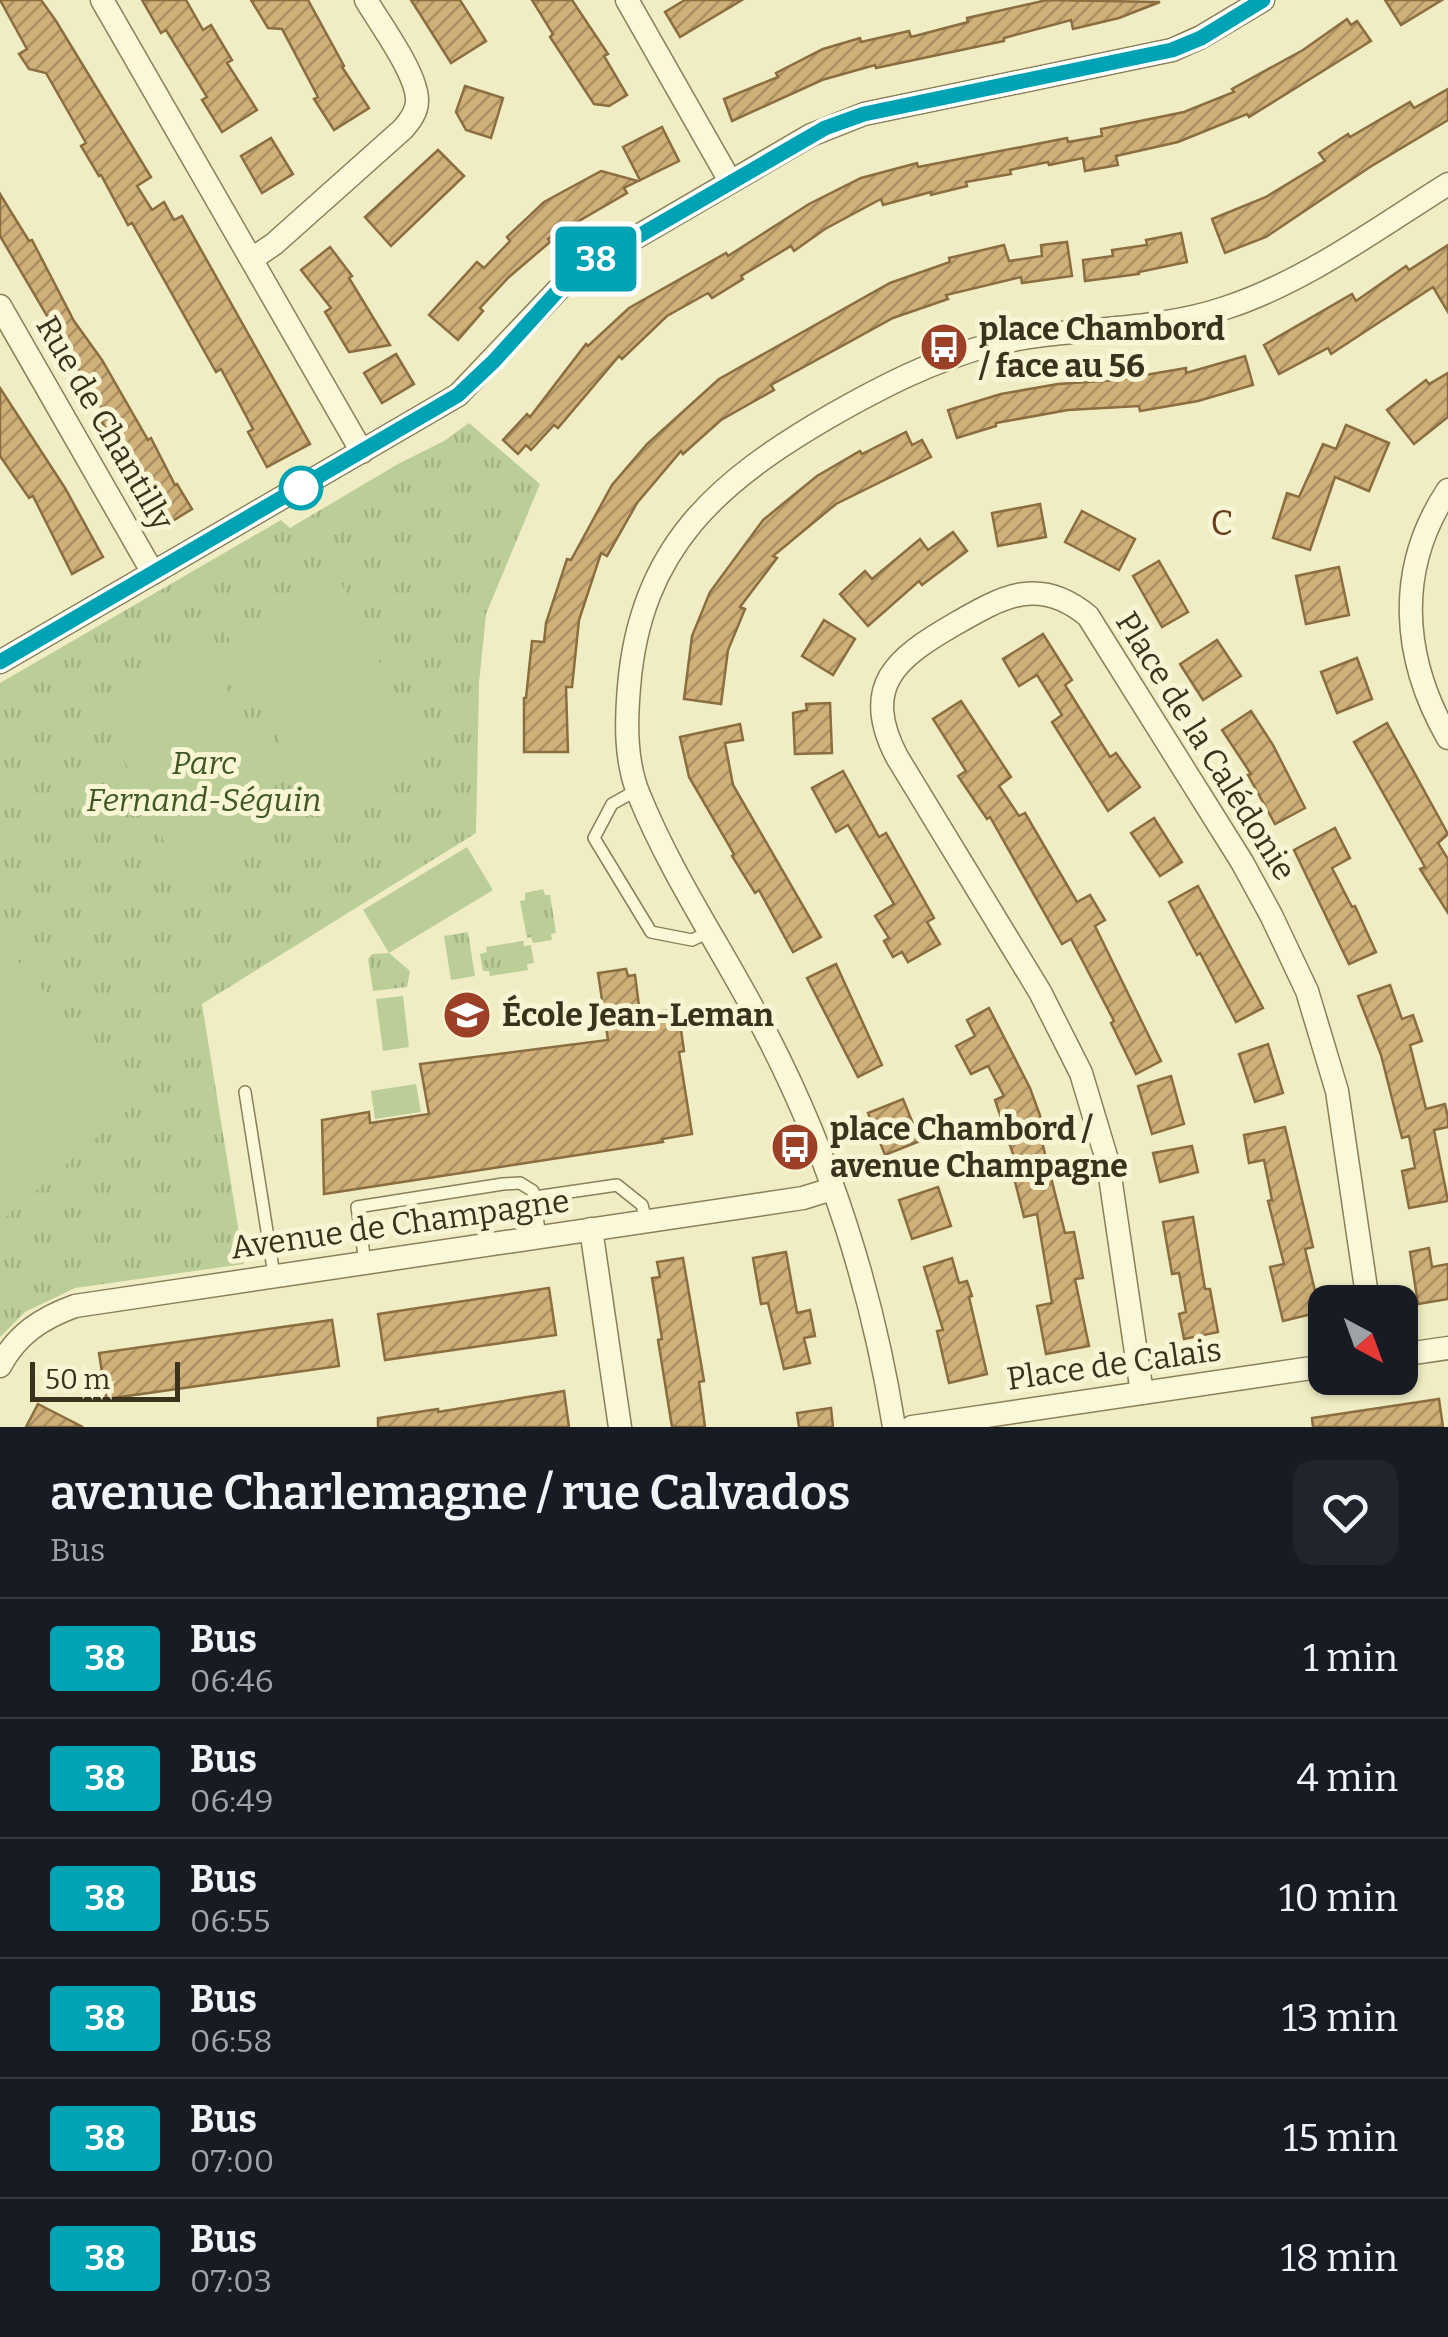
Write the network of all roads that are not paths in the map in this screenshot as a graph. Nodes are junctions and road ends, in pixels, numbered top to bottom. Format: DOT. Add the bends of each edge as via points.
graph roads {
  1 [pos="102,0"];
  2 [pos="366,0"];
  3 [pos="626,0"];
  4 [pos="1263,0"];
  5 [pos="730,181"];
  6 [pos="1448,184"];
  7 [pos="252,260"];
  8 [pos="0,306"];
  9 [pos="362,452"];
  10 [pos="1448,490"];
  11 [pos="153,573"];
  12 [pos="0,662"];
  13 [pos="1448,738"];
  14 [pos="637,790"];
  15 [pos="710,931"];
  16 [pos="245,1092"];
  17 [pos="832,1189"];
  18 [pos="535,1198"];
  19 [pos="646,1220"];
  20 [pos="591,1229"];
  21 [pos="540,1236"];
  22 [pos="366,1262"];
  23 [pos="274,1276"];
  24 [pos="1366,1285"];
  25 [pos="1448,1348"];
  26 [pos="1418,1352"];
  27 [pos="0,1366"];
  28 [pos="1308,1369"];
  29 [pos="1142,1393"];
  30 [pos="620,1427"];
  31 [pos="894,1427"];
  32 [pos="912,1427"];
  1 -- 7 [label="street"];
  2 -- 7 [label="street" via="412,80 414,113"];
  3 -- 5 [label="street"];
  4 -- 5 [label="street" via="1201,38 1155,54 838,122"];
  5 -- 9 [label="street" via="573,274 468,387"];
  6 -- 14 [label="street" via="1257,296 1161,324 1049,334 971,351 886,386 751,465 690,524 644,609 628,704 628,753"];
  7 -- 9 [label="street"];
  8 -- 11 [label="street, Rue de Chantilly"];
  9 -- 11 [label="street"];
  10 -- 13 [label="street" via="1423,540 1408,616 1417,671"];
  11 -- 12 [label="street"];
  14 -- 15 [label="street"];
  14 -- 15 [label="lane" via="612,804 594,838 652,932 692,940"];
  15 -- 17 [label="street" via="775,1052"];
  16 -- 23 [label="lane"];
  17 -- 19 [label="street, Avenue de Champagne"];
  17 -- 31 [label="street" via="866,1298"];
  18 -- 19 [label="lane" via="617,1185 642,1205"];
  18 -- 21 [label="lane"];
  18 -- 22 [label="lane" via="525,1185 503,1184 357,1207"];
  19 -- 20 [label="street, Avenue de Champagne"];
  20 -- 21 [label="street, Avenue de Champagne"];
  20 -- 30 [label="street"];
  21 -- 22 [label="street, Avenue de Champagne"];
  22 -- 23 [label="street, Avenue de Champagne"];
  23 -- 27 [label="street, Avenue de Champagne" via="75,1306 27,1331"];
  24 -- 29 [label="street, Place de la Calédonie" via="1331,1067 1307,991 1272,915 1088,616 1049,594 1002,598 899,662 885,693 884,726 1047,1003 1081,1074 1108,1163"];
  25 -- 26 [label="street"];
  28 -- 29 [label="street, Place de Calais"];
  29 -- 32 [label="street, Place de Calais"];
}
